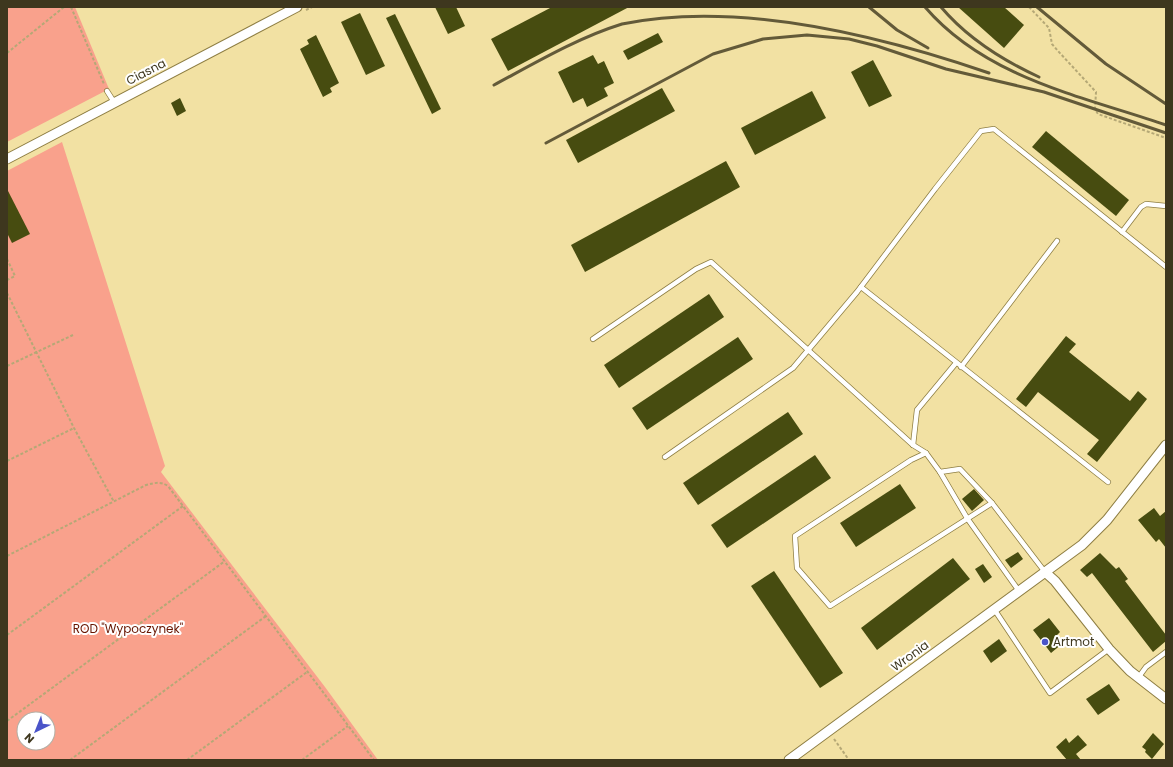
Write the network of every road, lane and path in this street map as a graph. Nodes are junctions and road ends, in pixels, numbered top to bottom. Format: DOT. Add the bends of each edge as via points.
graph roads {
  1 [pos="64,7"];
  2 [pos="71,7"];
  3 [pos="297,7"];
  4 [pos="1029,7"];
  5 [pos="7,53"];
  6 [pos="106,91"];
  7 [pos="114,102"];
  8 [pos="1166,138"];
  9 [pos="7,158"];
  10 [pos="1166,206"];
  11 [pos="1122,232"];
  12 [pos="1057,241"];
  13 [pos="7,259"];
  14 [pos="1166,268"];
  15 [pos="7,280"];
  16 [pos="861,287"];
  17 [pos="7,293"];
  18 [pos="73,334"];
  19 [pos="593,339"];
  20 [pos="809,350"];
  21 [pos="37,351"];
  22 [pos="956,363"];
  23 [pos="7,366"];
  24 [pos="961,367"];
  25 [pos="74,428"];
  26 [pos="913,445"];
  27 [pos="1166,445"];
  28 [pos="926,453"];
  29 [pos="665,457"];
  30 [pos="7,461"];
  31 [pos="940,472"];
  32 [pos="1108,482"];
  33 [pos="114,502"];
  34 [pos="992,503"];
  35 [pos="183,506"];
  36 [pos="967,518"];
  37 [pos="7,556"];
  38 [pos="225,561"];
  39 [pos="1045,572"];
  40 [pos="1019,591"];
  41 [pos="994,609"];
  42 [pos="266,616"];
  43 [pos="7,635"];
  44 [pos="1109,649"];
  45 [pos="1166,652"];
  46 [pos="308,672"];
  47 [pos="1138,678"];
  48 [pos="1166,699"];
  49 [pos="7,721"];
  50 [pos="348,726"];
  51 [pos="828,731"];
  52 [pos="70,760"];
  53 [pos="187,760"];
  54 [pos="302,760"];
  55 [pos="374,760"];
  56 [pos="789,760"];
  57 [pos="849,760"];
  1 -- 5 [label="path"];
  2 -- 6 [label="path"];
  3 -- 7 [label="street, Ciasna"];
  4 -- 8 [label="path" via="1049,28 1052,44 1096,92 1095,109 1098,114"];
  6 -- 7 [label="lane"];
  7 -- 9 [label="street, Ciasna"];
  10 -- 11 [label="lane" via="1146,204"];
  11 -- 14 [label="lane"];
  11 -- 16 [label="lane" via="994,129 981,130"];
  12 -- 24 [label="lane"];
  13 -- 15 [label="path" via="15,276"];
  16 -- 20 [label="lane"];
  16 -- 22 [label="lane"];
  17 -- 21 [label="path"];
  18 -- 21 [label="path"];
  19 -- 20 [label="lane" via="696,269 711,262"];
  20 -- 26 [label="lane"];
  20 -- 29 [label="lane" via="793,368"];
  21 -- 23 [label="path"];
  21 -- 25 [label="path"];
  22 -- 24 [label="lane"];
  22 -- 26 [label="lane" via="917,410"];
  24 -- 32 [label="lane"];
  25 -- 30 [label="path"];
  25 -- 33 [label="path"];
  26 -- 28 [label="lane"];
  27 -- 39 [label="street, Wronia" via="1107,520 1082,545"];
  28 -- 31 [label="lane"];
  28 -- 36 [label="lane" via="911,460 795,536 797,568 830,606"];
  31 -- 34 [label="lane" via="960,469"];
  31 -- 36 [label="lane"];
  33 -- 35 [label="path" via="146,485 158,482 168,486"];
  33 -- 37 [label="path"];
  34 -- 36 [label="lane"];
  34 -- 39 [label="lane"];
  35 -- 38 [label="path"];
  35 -- 43 [label="path"];
  36 -- 40 [label="lane"];
  38 -- 42 [label="path"];
  38 -- 49 [label="path"];
  39 -- 40 [label="street, Wronia"];
  39 -- 44 [label="street" via="1055,580"];
  40 -- 41 [label="street, Wronia"];
  41 -- 44 [label="lane" via="1050,693"];
  41 -- 51 [label="street, Wronia"];
  42 -- 46 [label="path"];
  42 -- 52 [label="path"];
  44 -- 47 [label="street"];
  45 -- 47 [label="lane" via="1146,667"];
  46 -- 50 [label="path"];
  46 -- 53 [label="path"];
  47 -- 48 [label="street"];
  50 -- 54 [label="path"];
  50 -- 55 [label="path"];
  51 -- 56 [label="street, Wronia"];
  51 -- 57 [label="path"];
}
